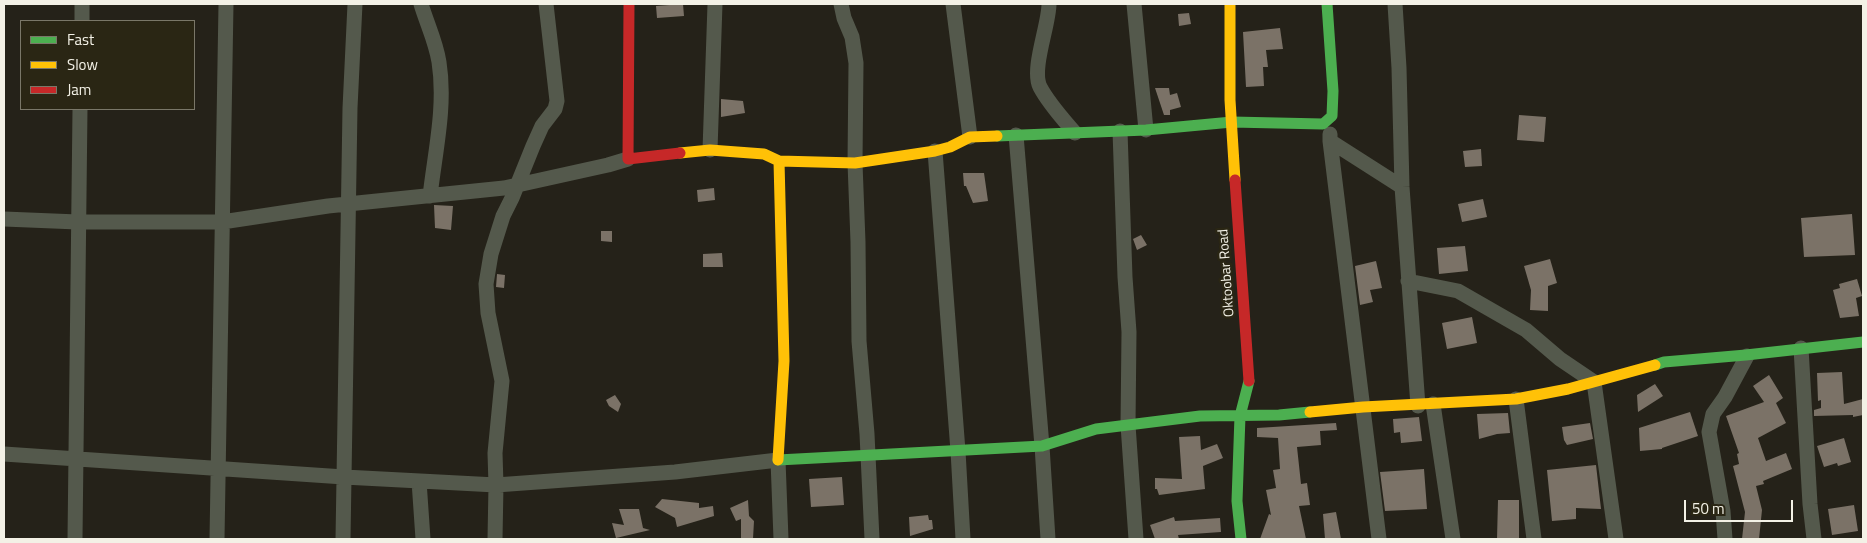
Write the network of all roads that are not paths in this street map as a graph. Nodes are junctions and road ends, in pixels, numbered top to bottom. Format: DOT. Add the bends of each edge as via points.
graph roads {
  1 [pos="82,4"];
  2 [pos="226,4"];
  3 [pos="355,4"];
  4 [pos="422,4"];
  5 [pos="546,4"];
  6 [pos="629,4"];
  7 [pos="715,4"];
  8 [pos="842,4"];
  9 [pos="952,4"];
  10 [pos="1049,4"];
  11 [pos="1134,4"];
  12 [pos="1230,4"];
  13 [pos="1326,4"];
  14 [pos="1395,4"];
  15 [pos="82,20"];
  16 [pos="80,110"];
  17 [pos="1329,120"];
  18 [pos="1232,122"];
  19 [pos="1120,130"];
  20 [pos="1146,130"];
  21 [pos="1076,133"];
  22 [pos="1016,135"];
  23 [pos="970,138"];
  24 [pos="1330,142"];
  25 [pos="710,150"];
  26 [pos="935,151"];
  27 [pos="628,160"];
  28 [pos="779,160"];
  29 [pos="855,163"];
  30 [pos="516,186"];
  31 [pos="1402,187"];
  32 [pos="430,196"];
  33 [pos="348,204"];
  34 [pos="4,219"];
  35 [pos="78,222"];
  36 [pos="222,222"];
  37 [pos="1408,281"];
  38 [pos="1863,342"];
  39 [pos="1801,348"];
  40 [pos="1747,356"];
  41 [pos="1594,382"];
  42 [pos="1516,399"];
  43 [pos="1426,405"];
  44 [pos="1363,407"];
  45 [pos="1240,416"];
  46 [pos="1128,425"];
  47 [pos="1042,446"];
  48 [pos="958,451"];
  49 [pos="4,454"];
  50 [pos="867,454"];
  51 [pos="75,459"];
  52 [pos="778,460"];
  53 [pos="218,468"];
  54 [pos="344,477"];
  55 [pos="419,481"];
  56 [pos="496,485"];
  57 [pos="75,539"];
  58 [pos="217,539"];
  59 [pos="342,539"];
  60 [pos="423,539"];
  61 [pos="495,539"];
  62 [pos="781,539"];
  63 [pos="872,539"];
  64 [pos="963,539"];
  65 [pos="1048,539"];
  66 [pos="1136,539"];
  67 [pos="1241,539"];
  68 [pos="1379,539"];
  69 [pos="1452,539"];
  70 [pos="1534,539"];
  71 [pos="1616,539"];
  72 [pos="1725,539"];
  73 [pos="1814,539"];
  1 -- 15 [label="street"];
  2 -- 36 [label="street"];
  3 -- 33 [label="street"];
  4 -- 32 [label="street" via="440,64 441,107"];
  5 -- 30 [label="street" via="557,101 542,126"];
  6 -- 27 [label="street"];
  7 -- 25 [label="street"];
  8 -- 29 [label="street" via="856,63"];
  9 -- 23 [label="street"];
  10 -- 21 [label="street" via="1038,66 1039,85"];
  11 -- 20 [label="street"];
  12 -- 18 [label="street, Oktoobar Road"];
  13 -- 17 [label="street" via="1332,92 1332,116"];
  14 -- 31 [label="street"];
  16 -- 35 [label="street"];
  17 -- 18 [label="street" via="1324,124"];
  17 -- 24 [label="street"];
  18 -- 20 [label="street"];
  18 -- 45 [label="street, Oktoobar Road" via="1249,382"];
  19 -- 20 [label="street"];
  19 -- 21 [label="street"];
  19 -- 46 [label="street" via="1129,332"];
  21 -- 22 [label="street"];
  22 -- 23 [label="street"];
  22 -- 47 [label="street"];
  23 -- 26 [label="street"];
  24 -- 31 [label="street"];
  24 -- 44 [label="street"];
  25 -- 27 [label="street"];
  25 -- 28 [label="street" via="764,154"];
  26 -- 29 [label="street"];
  26 -- 48 [label="street"];
  27 -- 30 [label="street"];
  28 -- 29 [label="street"];
  28 -- 52 [label="street" via="784,361"];
  29 -- 50 [label="street" via="859,340"];
  30 -- 32 [label="street"];
  30 -- 56 [label="street" via="491,254 486,284 488,313 502,381 495,453"];
  31 -- 37 [label="street"];
  32 -- 33 [label="street"];
  33 -- 36 [label="street"];
  33 -- 54 [label="street"];
  34 -- 35 [label="street"];
  35 -- 36 [label="street"];
  35 -- 51 [label="street"];
  36 -- 53 [label="street"];
  37 -- 41 [label="street" via="1458,291 1526,330"];
  37 -- 43 [label="street"];
  38 -- 39 [label="street"];
  39 -- 40 [label="street"];
  39 -- 73 [label="street"];
  40 -- 41 [label="street" via="1664,362"];
  40 -- 72 [label="street" via="1713,414 1709,432"];
  41 -- 42 [label="street"];
  41 -- 71 [label="street"];
  42 -- 43 [label="street"];
  42 -- 70 [label="street"];
  43 -- 44 [label="street"];
  43 -- 69 [label="street"];
  44 -- 45 [label="street"];
  44 -- 68 [label="street"];
  45 -- 46 [label="street" via="1200,416"];
  45 -- 67 [label="street, Oktoobar Road" via="1238,501"];
  46 -- 47 [label="street" via="1096,429"];
  46 -- 66 [label="street"];
  47 -- 48 [label="street"];
  47 -- 65 [label="street"];
  48 -- 50 [label="street"];
  48 -- 64 [label="street"];
  49 -- 51 [label="street"];
  50 -- 52 [label="street"];
  50 -- 63 [label="street"];
  51 -- 53 [label="street"];
  51 -- 57 [label="street"];
  52 -- 56 [label="street" via="675,472"];
  52 -- 62 [label="street"];
  53 -- 54 [label="street"];
  53 -- 58 [label="street"];
  54 -- 55 [label="street"];
  54 -- 59 [label="street"];
  55 -- 56 [label="street"];
  55 -- 60 [label="street"];
  56 -- 61 [label="street"];
}
